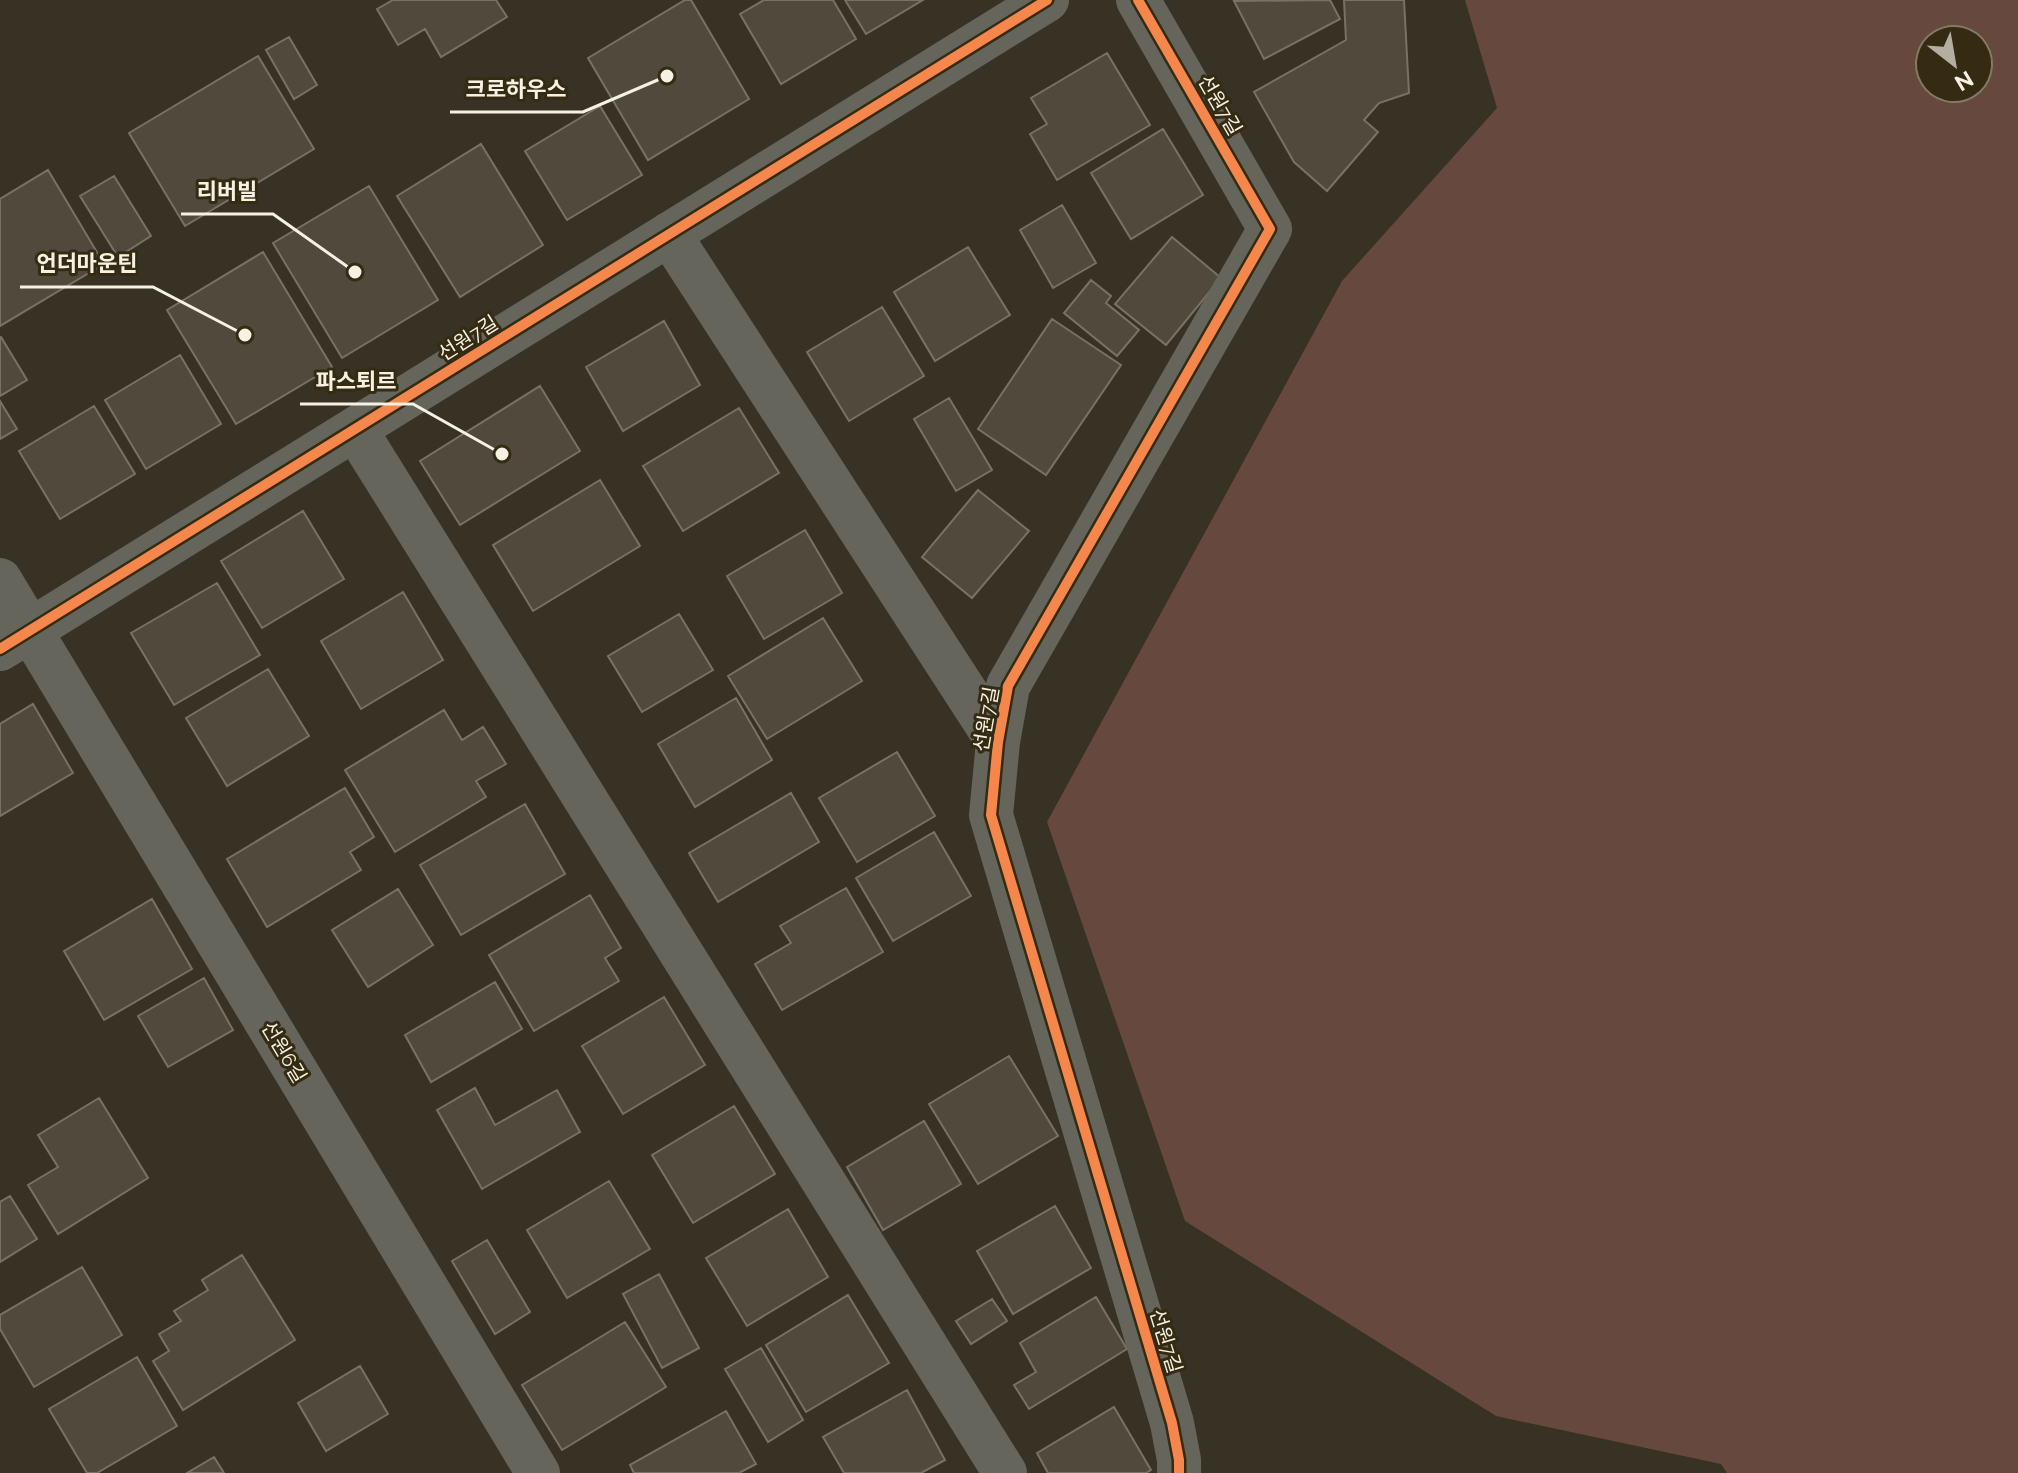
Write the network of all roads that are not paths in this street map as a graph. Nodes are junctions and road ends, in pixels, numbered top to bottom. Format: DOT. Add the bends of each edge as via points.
graph roads {
  1 [pos="1047,0"];
  2 [pos="1138,0"];
  3 [pos="669,234"];
  4 [pos="355,429"];
  5 [pos="0,580"];
  6 [pos="15,640"];
  7 [pos="998,742"];
  8 [pos="538,1473"];
  9 [pos="1005,1473"];
  10 [pos="1179,1473"];
  1 -- 3 [label="street, 선원7길"];
  2 -- 7 [label="street, 선원7길" via="1270,229 1008,686"];
  3 -- 4 [label="street, 선원7길"];
  3 -- 7 [label="street, 선원7길"];
  4 -- 6 [label="street, 선원7길"];
  4 -- 9 [label="street"];
  5 -- 6 [label="street, 선원6길"];
  6 -- 8 [label="street, 선원6길"];
  7 -- 10 [label="street, 선원7길" via="991,815 1172,1423"];
}
